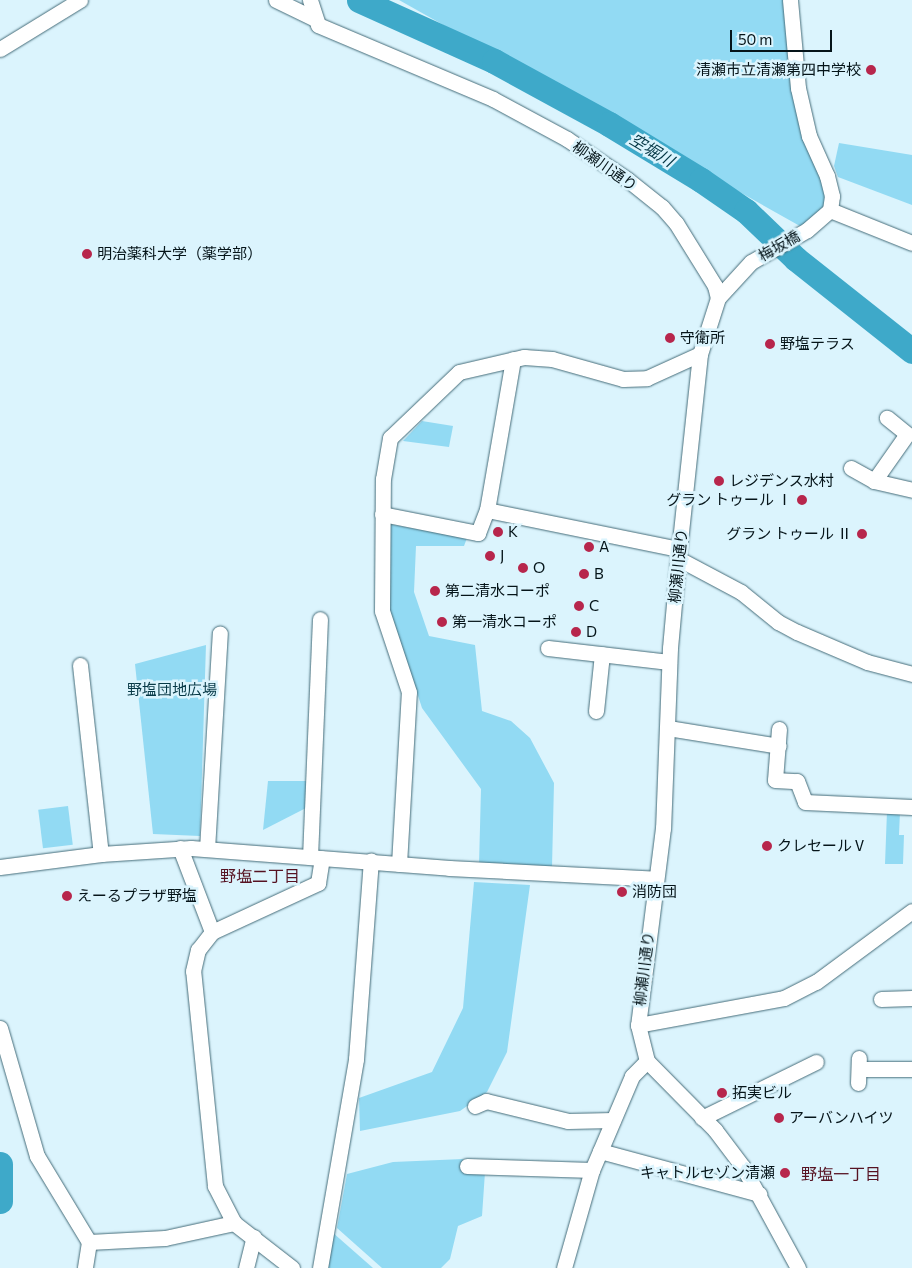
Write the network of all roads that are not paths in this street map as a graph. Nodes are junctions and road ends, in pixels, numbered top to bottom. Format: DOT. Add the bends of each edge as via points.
graph roads {
  1 [pos="80,0"];
  2 [pos="276,0"];
  3 [pos="790,0"];
  4 [pos="59,5"];
  5 [pos="312,10"];
  6 [pos="2,42"];
  7 [pos="830,210"];
  8 [pos="912,243"];
  9 [pos="718,298"];
  10 [pos="700,354"];
  11 [pos="512,358"];
  12 [pos="887,418"];
  13 [pos="910,436"];
  14 [pos="851,468"];
  15 [pos="874,481"];
  16 [pos="912,490"];
  17 [pos="487,510"];
  18 [pos="382,514"];
  19 [pos="679,554"];
  20 [pos="320,620"];
  21 [pos="220,633"];
  22 [pos="548,648"];
  23 [pos="602,654"];
  24 [pos="669,662"];
  25 [pos="80,665"];
  26 [pos="912,674"];
  27 [pos="596,710"];
  28 [pos="668,728"];
  29 [pos="779,729"];
  30 [pos="779,746"];
  31 [pos="912,806"];
  32 [pos="180,848"];
  33 [pos="207,849"];
  34 [pos="101,854"];
  35 [pos="316,858"];
  36 [pos="371,861"];
  37 [pos="398,864"];
  38 [pos="0,867"];
  39 [pos="656,879"];
  40 [pos="912,911"];
  41 [pos="212,932"];
  42 [pos="912,998"];
  43 [pos="881,999"];
  44 [pos="638,1025"];
  45 [pos="0,1028"];
  46 [pos="647,1061"];
  47 [pos="816,1062"];
  48 [pos="912,1069"];
  49 [pos="859,1070"];
  50 [pos="475,1106"];
  51 [pos="702,1118"];
  52 [pos="613,1120"];
  53 [pos="600,1151"];
  54 [pos="467,1166"];
  55 [pos="592,1170"];
  56 [pos="759,1194"];
  57 [pos="234,1223"];
  58 [pos="254,1237"];
  59 [pos="89,1242"];
  60 [pos="86,1268"];
  61 [pos="246,1268"];
  62 [pos="292,1268"];
  63 [pos="320,1268"];
  64 [pos="564,1268"];
  65 [pos="798,1268"];
  1 -- 4 [label="street"];
  2 -- 5 [label="street, 柳瀬川通り"];
  3 -- 7 [label="street" via="798,88 809,136 827,176 832,196"];
  4 -- 6 [label="street"];
  5 -- 9 [label="street, 柳瀬川通り" via="318,25 493,99 567,139 628,180 676,222 710,277"];
  7 -- 8 [label="street"];
  7 -- 9 [label="street, 梅坂橋" via="807,230 751,262"];
  9 -- 10 [label="street, 柳瀬川通り"];
  10 -- 11 [label="street" via="647,378 623,379 552,359"];
  10 -- 19 [label="street, 柳瀬川通り"];
  11 -- 17 [label="street"];
  11 -- 18 [label="street" via="459,372 390,438 383,480"];
  12 -- 13 [label="street"];
  13 -- 15 [label="street"];
  14 -- 15 [label="street"];
  15 -- 16 [label="street"];
  17 -- 18 [label="street" via="478,533"];
  17 -- 19 [label="street"];
  18 -- 37 [label="street" via="382,611 409,692"];
  19 -- 24 [label="street, 柳瀬川通り"];
  19 -- 26 [label="street" via="797,632 867,662"];
  20 -- 35 [label="street"];
  21 -- 33 [label="street"];
  22 -- 23 [label="street"];
  23 -- 24 [label="street"];
  23 -- 27 [label="street"];
  24 -- 28 [label="street, 柳瀬川通り"];
  25 -- 34 [label="street"];
  28 -- 30 [label="street"];
  28 -- 39 [label="street, 柳瀬川通り" via="663,828"];
  29 -- 30 [label="street"];
  30 -- 31 [label="street" via="775,780 797,782 805,802"];
  32 -- 33 [label="street"];
  32 -- 34 [label="street"];
  32 -- 41 [label="street"];
  33 -- 35 [label="street"];
  34 -- 38 [label="street"];
  35 -- 36 [label="street"];
  35 -- 41 [label="street" via="318,883"];
  36 -- 37 [label="street"];
  36 -- 63 [label="street" via="356,1059"];
  37 -- 39 [label="street"];
  39 -- 44 [label="street, 柳瀬川通り"];
  40 -- 44 [label="street" via="816,982 784,998"];
  41 -- 57 [label="street" via="198,950 193,992 211,1172 221,1201"];
  42 -- 43 [label="street"];
  44 -- 46 [label="street, 柳瀬川通り"];
  45 -- 59 [label="street" via="38,1156"];
  46 -- 51 [label="street, 柳瀬川通り"];
  46 -- 52 [label="street" via="632,1076"];
  47 -- 51 [label="street"];
  48 -- 49 [label="street"];
  50 -- 52 [label="street" via="486,1100 568,1121"];
  51 -- 56 [label="street, 柳瀬川通り" via="739,1161"];
  52 -- 53 [label="street"];
  53 -- 55 [label="street"];
  53 -- 56 [label="street"];
  54 -- 55 [label="street"];
  55 -- 64 [label="street"];
  56 -- 65 [label="street, 柳瀬川通り"];
  57 -- 58 [label="street"];
  57 -- 59 [label="street" via="165,1238"];
  58 -- 61 [label="street"];
  58 -- 62 [label="street"];
  59 -- 60 [label="street"];
}
